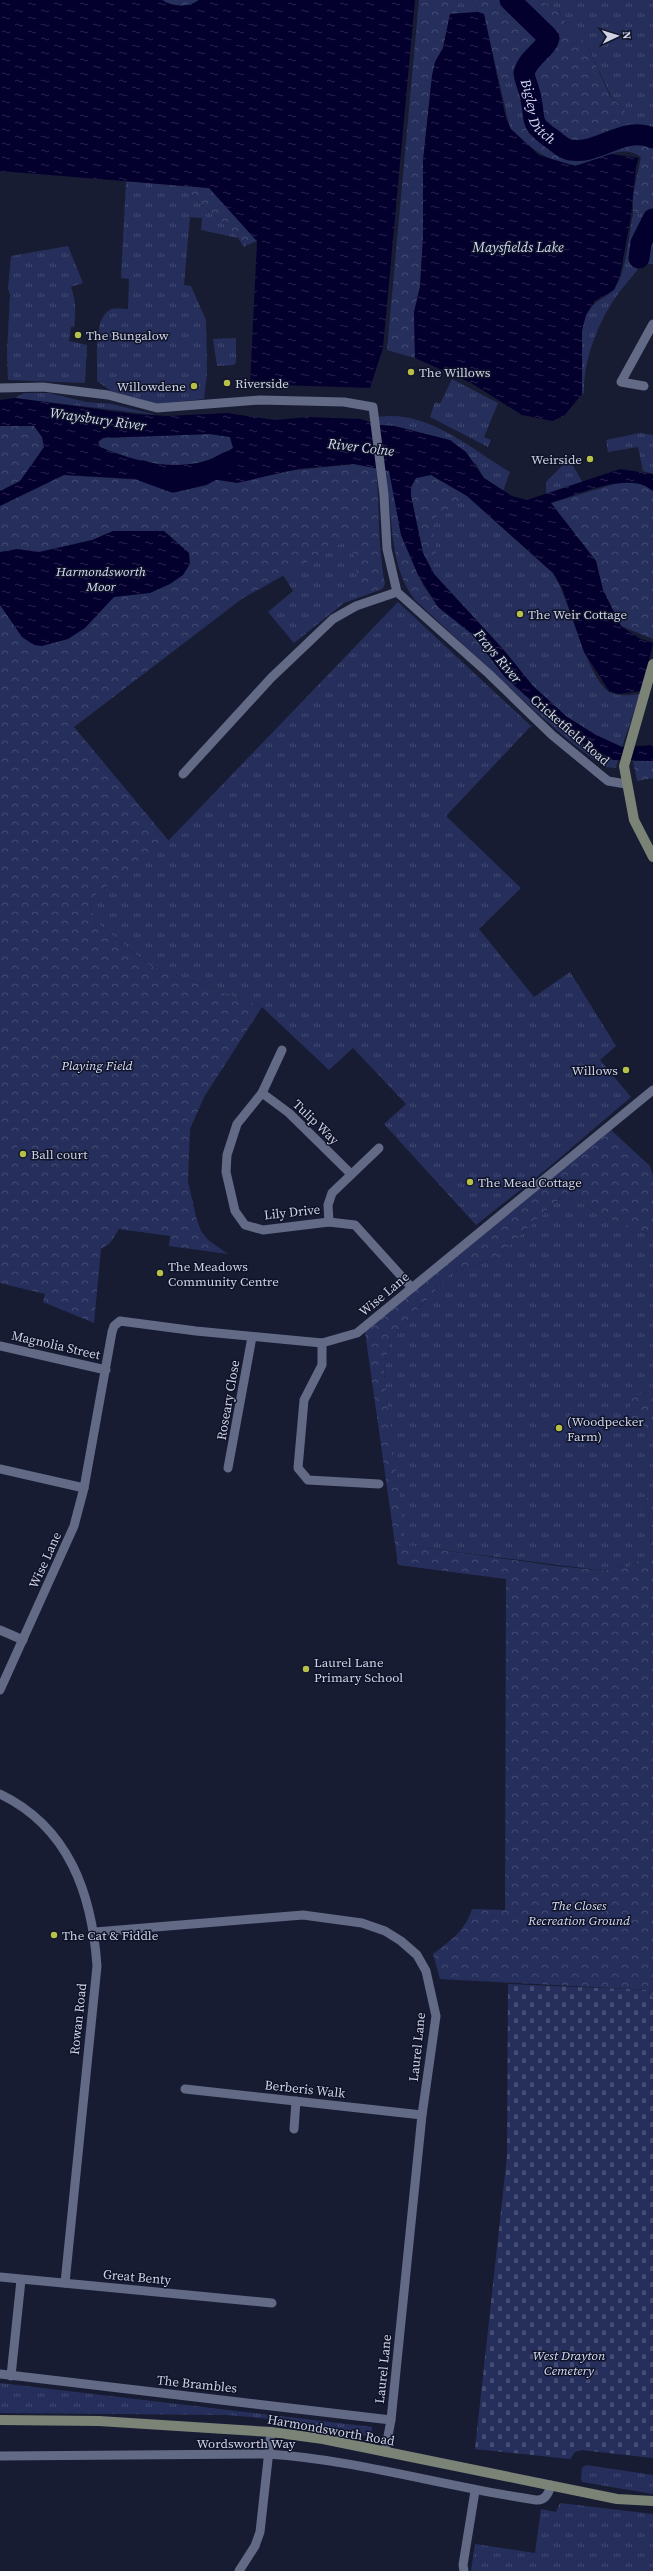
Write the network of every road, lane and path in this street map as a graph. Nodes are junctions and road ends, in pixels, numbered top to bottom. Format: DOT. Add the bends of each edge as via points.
graph roads {
  1 [pos="653,324"];
  2 [pos="644,386"];
  3 [pos="0,388"];
  4 [pos="397,592"];
  5 [pos="653,664"];
  6 [pos="183,774"];
  7 [pos="626,784"];
  8 [pos="653,857"];
  9 [pos="282,1050"];
  10 [pos="653,1090"];
  11 [pos="262,1093"];
  12 [pos="378,1148"];
  13 [pos="351,1174"];
  14 [pos="329,1222"];
  15 [pos="412,1288"];
  16 [pos="252,1337"];
  17 [pos="322,1343"];
  18 [pos="0,1346"];
  19 [pos="106,1370"];
  20 [pos="228,1468"];
  21 [pos="0,1469"];
  22 [pos="379,1484"];
  23 [pos="84,1488"];
  24 [pos="0,1630"];
  25 [pos="23,1640"];
  26 [pos="0,1690"];
  27 [pos="0,1794"];
  28 [pos="95,1932"];
  29 [pos="185,2090"];
  30 [pos="296,2101"];
  31 [pos="422,2115"];
  32 [pos="294,2129"];
  33 [pos="0,2277"];
  34 [pos="21,2280"];
  35 [pos="65,2283"];
  36 [pos="272,2303"];
  37 [pos="0,2374"];
  38 [pos="11,2376"];
  39 [pos="0,2420"];
  40 [pos="391,2420"];
  41 [pos="271,2432"];
  42 [pos="385,2452"];
  43 [pos="268,2454"];
  44 [pos="0,2456"];
  45 [pos="551,2485"];
  46 [pos="475,2491"];
  47 [pos="653,2501"];
  48 [pos="243,2570"];
  49 [pos="464,2571"];
  1 -- 2 [label="street" via="621,382"];
  3 -- 4 [label="street" via="43,387 108,395 157,408 260,400 344,402 373,407 384,495 387,549"];
  4 -- 6 [label="street" via="356,606 333,618 271,678"];
  4 -- 7 [label="street, Cricketfield Road" via="489,674 552,735 608,781"];
  5 -- 7 [label="street" via="624,766"];
  7 -- 8 [label="street" via="634,820"];
  9 -- 11 [label="street, Lily Drive"];
  10 -- 15 [label="street, Wise Lane"];
  11 -- 13 [label="street, Tulip Way" via="289,1113"];
  11 -- 14 [label="street, Lily Drive" via="237,1124 227,1155 226,1172 235,1211 245,1225 263,1230"];
  12 -- 13 [label="street"];
  13 -- 14 [label="street" via="332,1193 329,1201"];
  14 -- 15 [label="street, Lily Drive" via="354,1225 363,1231"];
  15 -- 17 [label="street, Wise Lane" via="357,1333"];
  16 -- 17 [label="street, Wise Lane"];
  16 -- 19 [label="street, Wise Lane" via="120,1321 113,1329"];
  16 -- 20 [label="street, Roseary Close"];
  17 -- 22 [label="street" via="322,1365 304,1400 298,1468 308,1480"];
  18 -- 19 [label="street, Magnolia Street"];
  19 -- 23 [label="street, Wise Lane"];
  21 -- 23 [label="street"];
  23 -- 25 [label="street, Wise Lane" via="74,1526"];
  24 -- 25 [label="street"];
  25 -- 26 [label="street, Wise Lane"];
  27 -- 28 [label="street, Rowan Road" via="17,1802 43,1822 62,1848 83,1885"];
  28 -- 31 [label="street, Laurel Lane" via="303,1915 362,1923 385,1931 417,1956 426,1971 436,2016"];
  28 -- 35 [label="street, Rowan Road" via="97,1966"];
  29 -- 30 [label="street, Berberis Walk"];
  30 -- 31 [label="street, Berberis Walk"];
  30 -- 32 [label="street"];
  31 -- 40 [label="street, Laurel Lane"];
  33 -- 34 [label="street, Great Benty"];
  34 -- 35 [label="street, Great Benty"];
  34 -- 38 [label="street"];
  35 -- 36 [label="street, Great Benty"];
  37 -- 38 [label="street, The Brambles"];
  38 -- 40 [label="street, The Brambles"];
  39 -- 41 [label="street, Harmondsworth Road" via="99,2421"];
  40 -- 42 [label="street, Laurel Lane"];
  41 -- 42 [label="street, Harmondsworth Road"];
  41 -- 43 [label="street"];
  42 -- 45 [label="street, Harmondsworth Road"];
  43 -- 44 [label="street, Wordsworth Way"];
  43 -- 46 [label="street, Wordsworth Way" via="305,2457"];
  43 -- 48 [label="street" via="260,2532"];
  45 -- 46 [label="street, Wordsworth Way" via="547,2495 539,2500"];
  45 -- 47 [label="street, Harmondsworth Road" via="617,2498"];
  46 -- 49 [label="street"];
}
